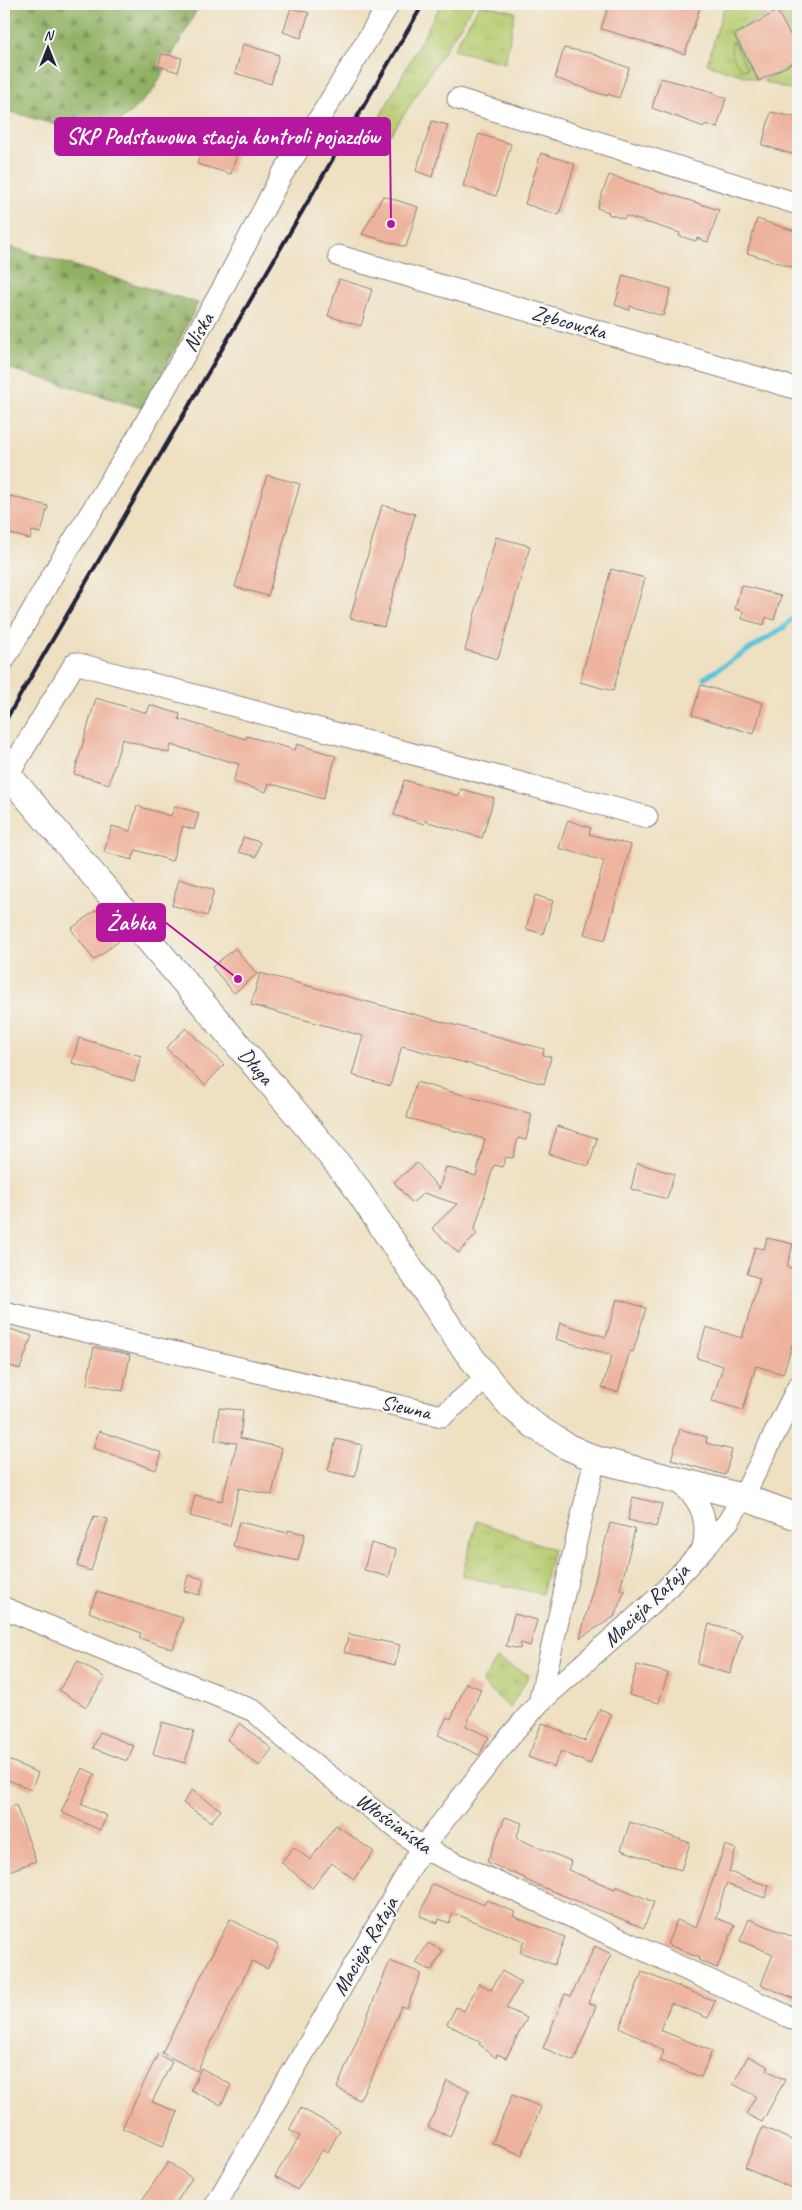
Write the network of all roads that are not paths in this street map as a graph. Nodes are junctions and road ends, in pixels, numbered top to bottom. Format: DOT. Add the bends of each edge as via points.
graph roads {
  1 [pos="389,4"];
  2 [pos="458,99"];
  3 [pos="798,204"];
  4 [pos="339,256"];
  5 [pos="798,389"];
  6 [pos="4,660"];
  7 [pos="6,773"];
  8 [pos="647,818"];
  9 [pos="4,1312"];
  10 [pos="486,1378"];
  11 [pos="798,1387"];
  12 [pos="595,1459"];
  13 [pos="679,1482"];
  14 [pos="743,1497"];
  15 [pos="798,1517"];
  16 [pos="703,1549"];
  17 [pos="4,1608"];
  18 [pos="539,1703"];
  19 [pos="422,1848"];
  20 [pos="798,2021"];
  21 [pos="215,2206"];
  1 -- 6 [label="street, Niska" via="282,176 150,416"];
  2 -- 3 [label="street"];
  4 -- 5 [label="street, Zębcowska"];
  7 -- 8 [label="street" via="75,663"];
  7 -- 10 [label="street, Długa" via="352,1183"];
  9 -- 10 [label="street, Siewna" via="442,1416"];
  10 -- 12 [label="street" via="511,1406 535,1426 566,1446"];
  11 -- 14 [label="street"];
  12 -- 13 [label="street"];
  12 -- 18 [label="street, Macieja Rataja"];
  13 -- 14 [label="street"];
  13 -- 16 [label="street" via="692,1493 703,1513 706,1533"];
  14 -- 15 [label="street"];
  14 -- 16 [label="street, Macieja Rataja" via="728,1522"];
  16 -- 18 [label="street, Macieja Rataja" via="660,1596"];
  17 -- 19 [label="street, Włościańska" via="254,1711 310,1760"];
  18 -- 19 [label="street, Macieja Rataja"];
  19 -- 20 [label="street, Włościańska"];
  19 -- 21 [label="street, Macieja Rataja"];
}
